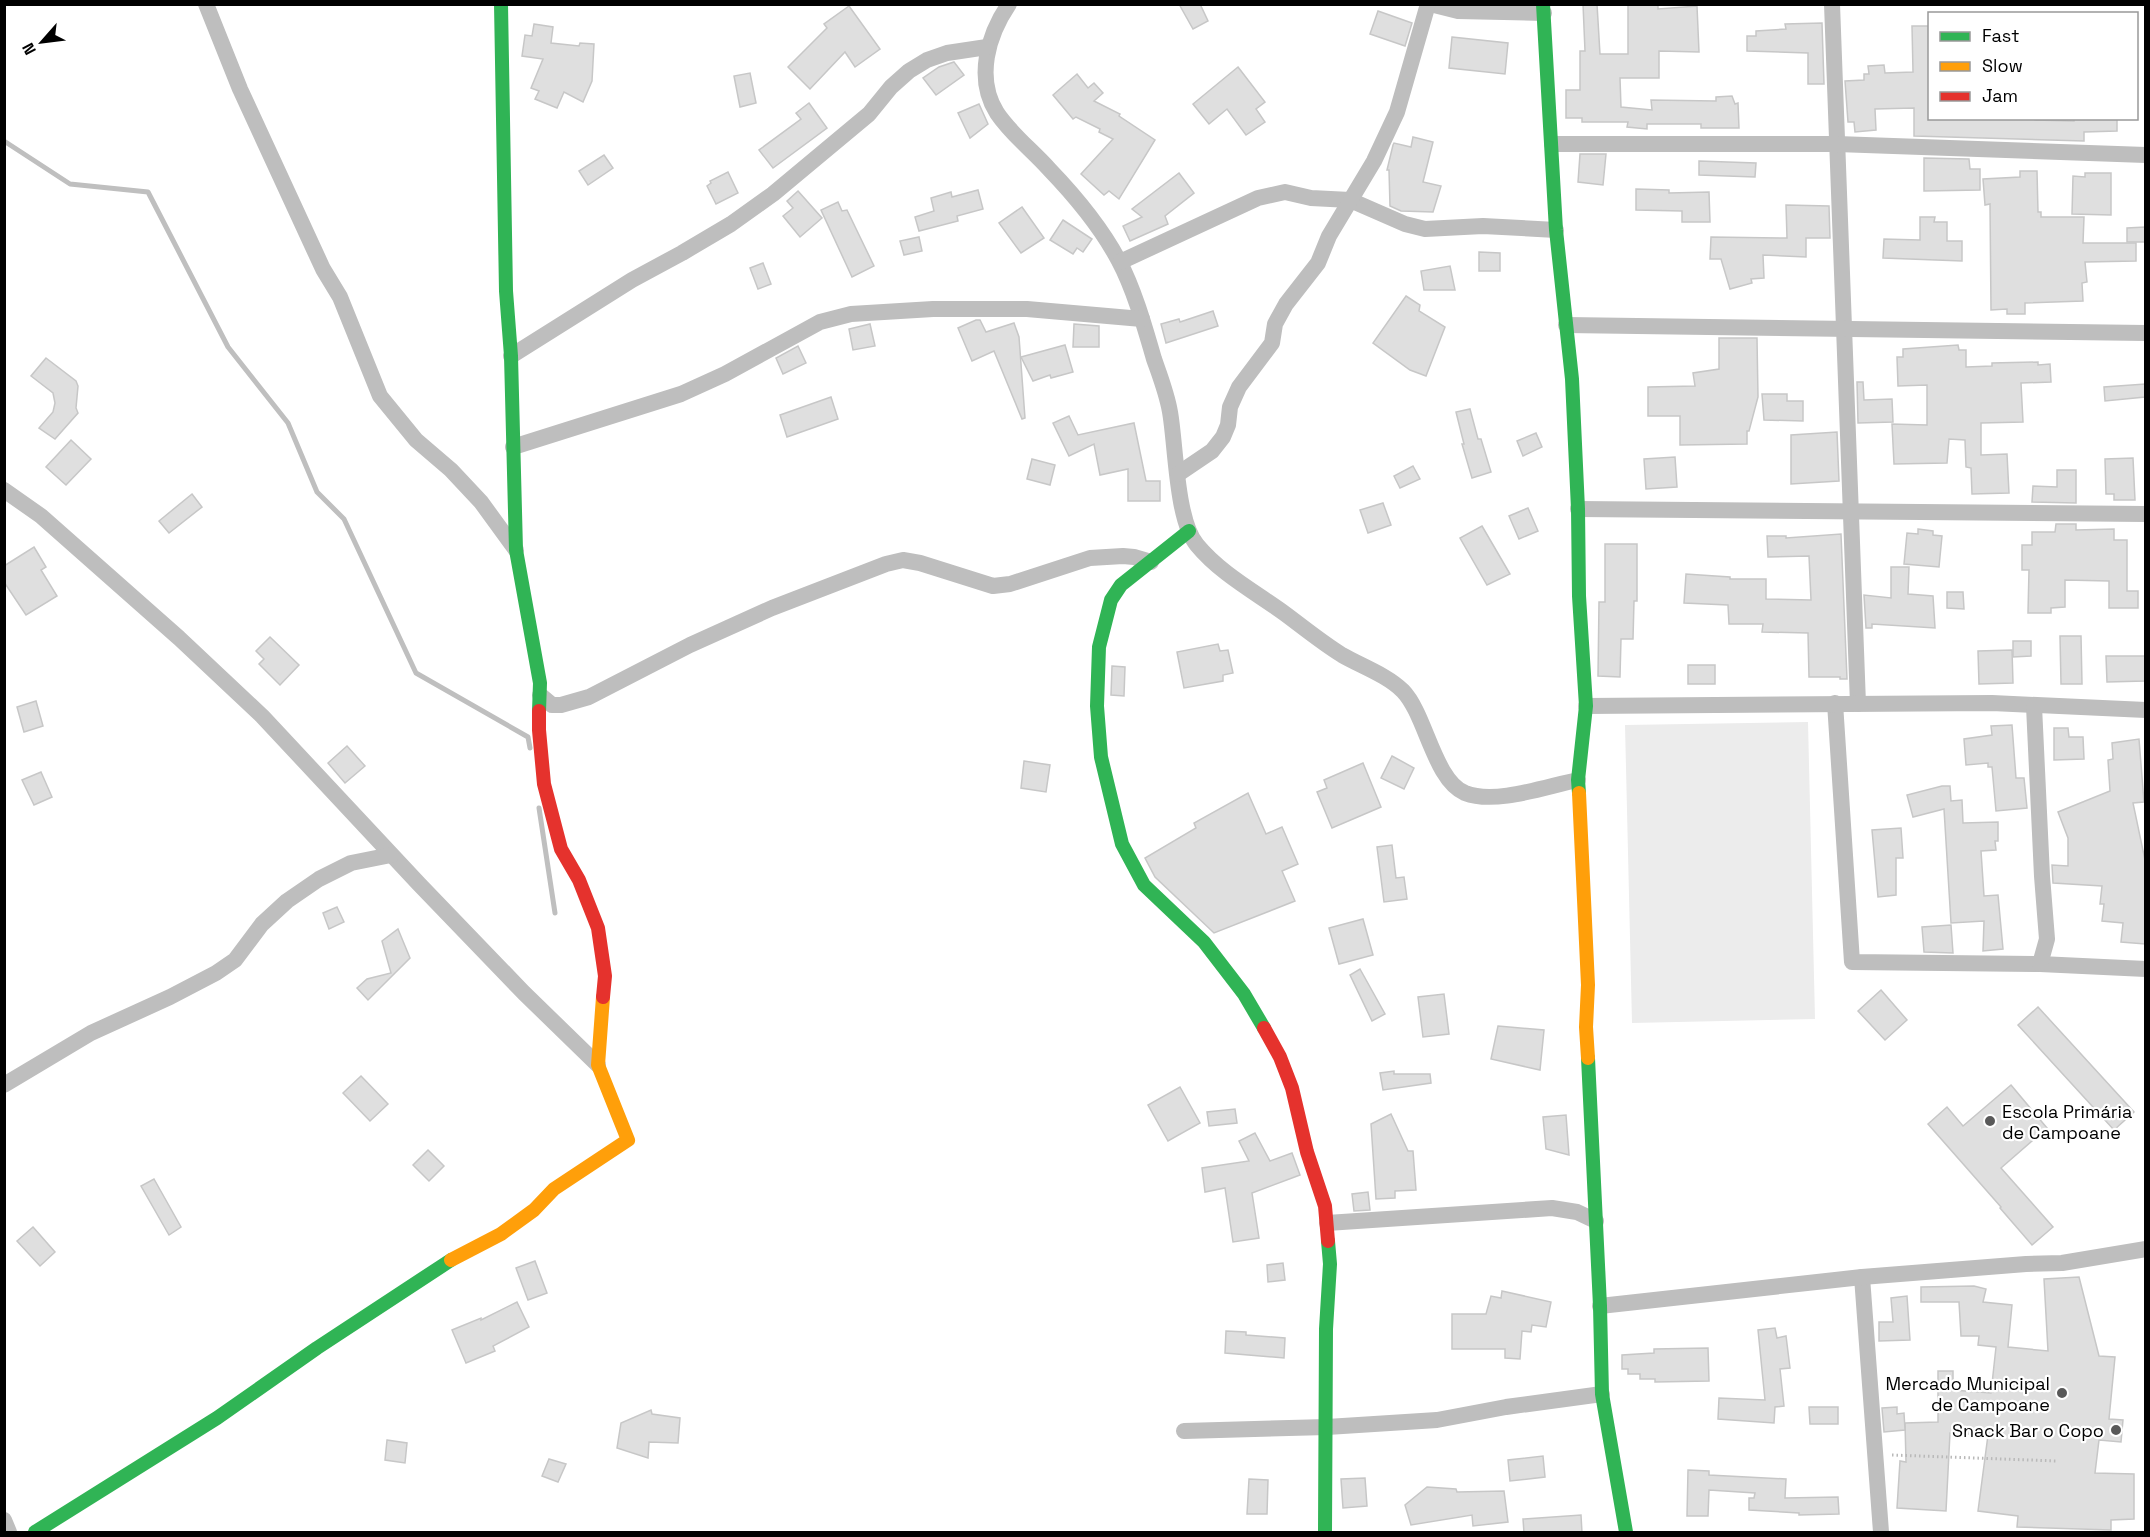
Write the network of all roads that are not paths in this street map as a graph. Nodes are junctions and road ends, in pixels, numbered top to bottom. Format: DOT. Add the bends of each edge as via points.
graph roads {
  1 [pos="206,4"];
  2 [pos="501,4"];
  3 [pos="1009,4"];
  4 [pos="1429,4"];
  5 [pos="1832,4"];
  6 [pos="1543,9"];
  7 [pos="987,47"];
  8 [pos="1552,144"];
  9 [pos="1837,144"];
  10 [pos="2145,155"];
  11 [pos="1350,200"];
  12 [pos="1556,230"];
  13 [pos="1120,262"];
  14 [pos="1142,320"];
  15 [pos="1566,325"];
  16 [pos="1844,329"];
  17 [pos="2145,333"];
  18 [pos="511,356"];
  19 [pos="513,447"];
  20 [pos="1178,474"];
  21 [pos="4,490"];
  22 [pos="1578,509"];
  23 [pos="1852,512"];
  24 [pos="2145,514"];
  25 [pos="1189,531"];
  26 [pos="516,550"];
  27 [pos="1151,562"];
  28 [pos="540,695"];
  29 [pos="1835,703"];
  30 [pos="1858,704"];
  31 [pos="1586,706"];
  32 [pos="2034,706"];
  33 [pos="2145,710"];
  34 [pos="1578,780"];
  35 [pos="391,855"];
  36 [pos="2040,964"];
  37 [pos="2145,969"];
  38 [pos="598,1065"];
  39 [pos="4,1085"];
  40 [pos="1596,1221"];
  41 [pos="1327,1223"];
  42 [pos="2145,1249"];
  43 [pos="1862,1277"];
  44 [pos="1600,1306"];
  45 [pos="1602,1395"];
  46 [pos="1327,1427"];
  47 [pos="1184,1431"];
  48 [pos="4,1520"];
  49 [pos="9,1533"];
  50 [pos="35,1533"];
  51 [pos="1325,1533"];
  52 [pos="1626,1533"];
  53 [pos="1881,1533"];
  1 -- 26 [label="street" via="240,89 323,269 340,297 380,396 416,440 481,502"];
  2 -- 18 [label="street" via="506,291"];
  3 -- 7 [label="street"];
  4 -- 6 [label="street" via="1458,11"];
  4 -- 11 [label="street" via="1397,112"];
  5 -- 9 [label="street"];
  6 -- 8 [label="street"];
  7 -- 13 [label="street" via="987,86 996,111 1079,203"];
  7 -- 18 [label="street" via="947,53 909,71 869,114 773,194 731,224"];
  8 -- 9 [label="street"];
  8 -- 12 [label="street"];
  9 -- 10 [label="street"];
  9 -- 16 [label="street"];
  11 -- 12 [label="street" via="1425,229 1483,226"];
  11 -- 13 [label="street" via="1285,192 1258,198"];
  11 -- 20 [label="street" via="1318,263 1275,324 1272,343 1239,387 1223,437 1212,450"];
  12 -- 15 [label="street"];
  13 -- 14 [label="street"];
  14 -- 19 [label="street" via="1027,309 851,314 820,322 681,394"];
  14 -- 20 [label="street" via="1170,408"];
  15 -- 16 [label="street"];
  15 -- 22 [label="street"];
  16 -- 17 [label="street"];
  16 -- 23 [label="street"];
  18 -- 19 [label="street"];
  19 -- 26 [label="street"];
  20 -- 25 [label="street"];
  21 -- 35 [label="street" via="49,523 254,708"];
  22 -- 23 [label="street"];
  22 -- 31 [label="street"];
  23 -- 24 [label="street"];
  23 -- 30 [label="street"];
  25 -- 27 [label="street"];
  25 -- 34 [label="street" via="1196,544 1241,583 1323,644 1403,691 1439,763 1462,792 1478,797 1504,796"];
  26 -- 28 [label="street"];
  27 -- 28 [label="street" via="1123,556 1090,558 993,586 903,560 772,608 589,697 552,705"];
  27 -- 41 [label="street" via="1121,585 1111,600 1099,647 1096,706 1101,757 1122,844 1144,885 1204,942 1244,994 1280,1057 1292,1088"];
  28 -- 38 [label="street" via="544,784 552,821 598,928 605,976"];
  29 -- 30 [label="street"];
  29 -- 31 [label="street"];
  29 -- 36 [label="street" via="1852,962"];
  30 -- 32 [label="street"];
  31 -- 34 [label="street"];
  32 -- 33 [label="street"];
  32 -- 36 [label="street" via="2047,939"];
  34 -- 40 [label="street"];
  35 -- 38 [label="street"];
  35 -- 39 [label="street" via="351,863 319,879 287,900 262,924 235,960 216,973 91,1033"];
  36 -- 37 [label="street"];
  38 -- 50 [label="street" via="628,1140 554,1189 534,1210 501,1234 449,1261 217,1418"];
  40 -- 41 [label="street" via="1578,1212 1552,1208"];
  40 -- 44 [label="street"];
  41 -- 46 [label="street"];
  42 -- 43 [label="street" via="2062,1263"];
  43 -- 44 [label="street"];
  43 -- 53 [label="street"];
  44 -- 45 [label="street"];
  45 -- 46 [label="street" via="1437,1420"];
  45 -- 52 [label="street"];
  46 -- 47 [label="street"];
  46 -- 51 [label="street"];
  48 -- 49 [label="street"];
}
